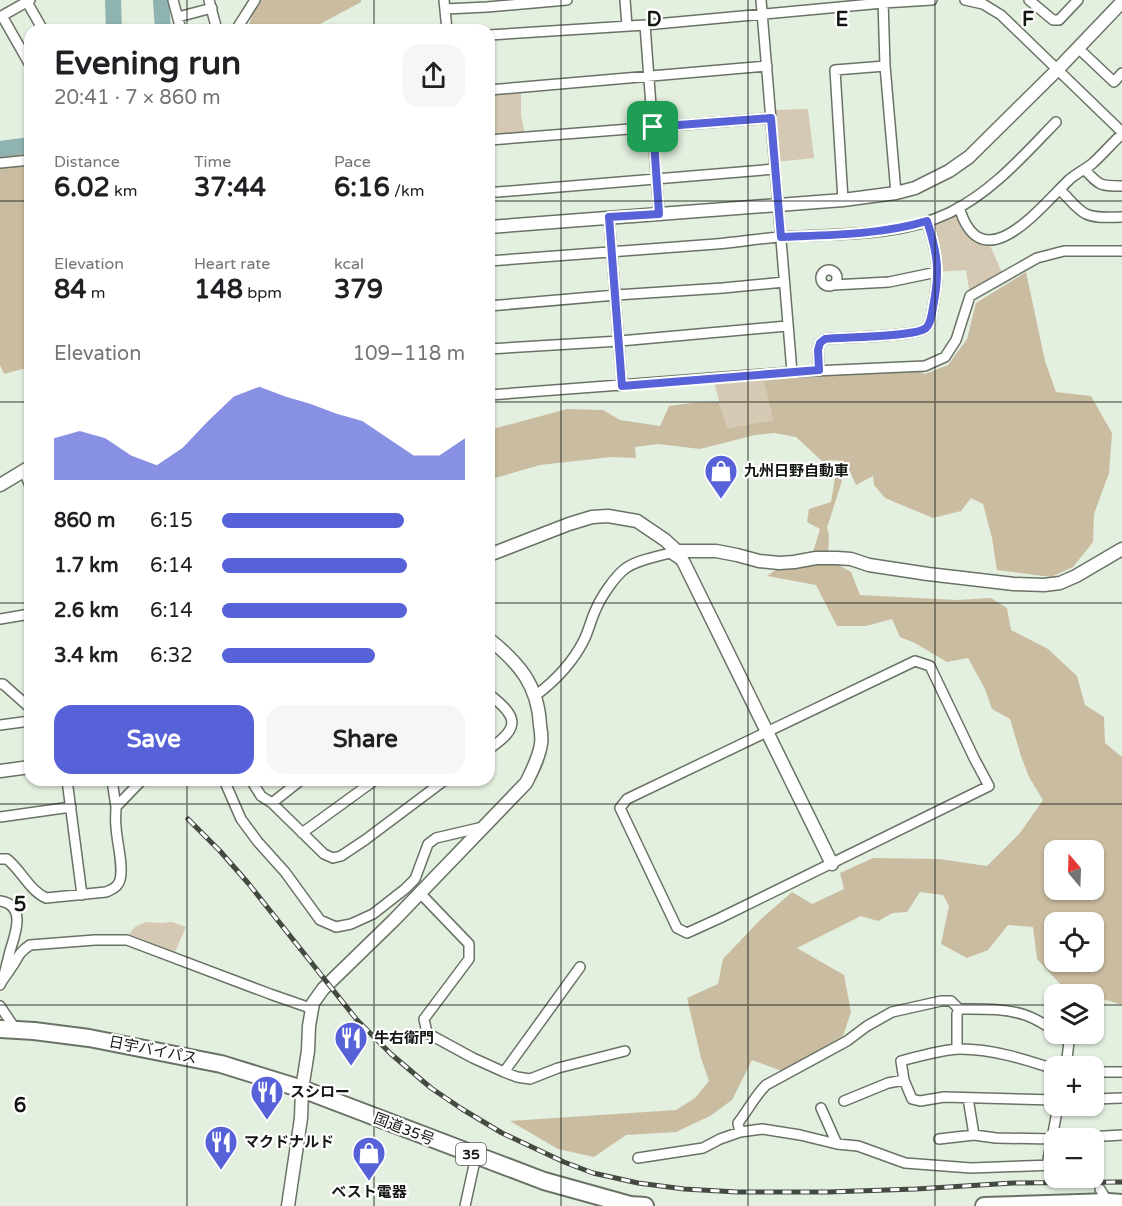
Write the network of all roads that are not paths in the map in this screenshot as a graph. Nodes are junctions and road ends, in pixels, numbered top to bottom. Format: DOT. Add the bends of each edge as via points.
graph roads {
  1 [pos="173,0"];
  2 [pos="255,0"];
  3 [pos="567,0"];
  4 [pos="625,0"];
  5 [pos="761,0"];
  6 [pos="932,0"];
  7 [pos="965,0"];
  8 [pos="1029,0"];
  9 [pos="1078,0"];
  10 [pos="28,1"];
  11 [pos="883,2"];
  12 [pos="1122,2"];
  13 [pos="211,4"];
  14 [pos="444,4"];
  15 [pos="762,14"];
  16 [pos="1,17"];
  17 [pos="178,17"];
  18 [pos="40,24"];
  19 [pos="180,24"];
  20 [pos="216,24"];
  21 [pos="240,24"];
  22 [pos="446,24"];
  23 [pos="645,25"];
  24 [pos="627,26"];
  25 [pos="495,35"];
  26 [pos="1078,48"];
  27 [pos="24,55"];
  28 [pos="767,66"];
  29 [pos="885,66"];
  30 [pos="1057,70"];
  31 [pos="1122,73"];
  32 [pos="650,76"];
  33 [pos="495,89"];
  34 [pos="771,118"];
  35 [pos="1056,122"];
  36 [pos="653,127"];
  37 [pos="1122,133"];
  38 [pos="495,140"];
  39 [pos="24,161"];
  40 [pos="0,164"];
  41 [pos="775,169"];
  42 [pos="1085,170"];
  43 [pos="657,178"];
  44 [pos="1122,186"];
  45 [pos="1060,190"];
  46 [pos="495,192"];
  47 [pos="896,193"];
  48 [pos="843,200"];
  49 [pos="778,205"];
  50 [pos="959,207"];
  51 [pos="659,214"];
  52 [pos="609,217"];
  53 [pos="1122,217"];
  54 [pos="927,221"];
  55 [pos="495,226"];
  56 [pos="781,237"];
  57 [pos="612,251"];
  58 [pos="1122,251"];
  59 [pos="495,261"];
  60 [pos="937,272"];
  61 [pos="784,282"];
  62 [pos="833,285"];
  63 [pos="616,295"];
  64 [pos="495,305"];
  65 [pos="787,326"];
  66 [pos="620,341"];
  67 [pos="495,350"];
  68 [pos="819,370"];
  69 [pos="792,372"];
  70 [pos="622,386"];
  71 [pos="495,395"];
  72 [pos="24,471"];
  73 [pos="0,485"];
  74 [pos="1122,549"];
  75 [pos="677,551"];
  76 [pos="495,553"];
  77 [pos="684,563"];
  78 [pos="24,615"];
  79 [pos="0,619"];
  80 [pos="495,644"];
  81 [pos="1,683"];
  82 [pos="535,696"];
  83 [pos="495,699"];
  84 [pos="24,703"];
  85 [pos="24,722"];
  86 [pos="0,725"];
  87 [pos="767,733"];
  88 [pos="495,744"];
  89 [pos="24,768"];
  90 [pos="0,771"];
  91 [pos="68,786"];
  92 [pos="113,786"];
  93 [pos="136,786"];
  94 [pos="227,786"];
  95 [pos="255,786"];
  96 [pos="293,786"];
  97 [pos="367,786"];
  98 [pos="437,786"];
  99 [pos="272,803"];
  100 [pos="71,807"];
  101 [pos="116,807"];
  102 [pos="0,817"];
  103 [pos="485,827"];
  104 [pos="302,833"];
  105 [pos="0,860"];
  106 [pos="832,864"];
  107 [pos="420,893"];
  108 [pos="82,895"];
  109 [pos="0,901"];
  110 [pos="580,967"];
  111 [pos="2,982"];
  112 [pos="0,1006"];
  113 [pos="312,1009"];
  114 [pos="959,1010"];
  115 [pos="1044,1024"];
  116 [pos="8,1030"];
  117 [pos="957,1049"];
  118 [pos="625,1051"];
  119 [pos="1044,1067"];
  120 [pos="504,1072"];
  121 [pos="1104,1072"];
  122 [pos="1122,1072"];
  123 [pos="904,1080"];
  124 [pos="302,1089"];
  125 [pos="968,1098"];
  126 [pos="1122,1098"];
  127 [pos="1104,1099"];
  128 [pos="1044,1100"];
  129 [pos="844,1101"];
  130 [pos="820,1108"];
  131 [pos="740,1132"];
  132 [pos="974,1135"];
  133 [pos="1122,1136"];
  134 [pos="1104,1137"];
  135 [pos="939,1139"];
  136 [pos="1044,1140"];
  137 [pos="837,1144"];
  138 [pos="476,1156"];
  139 [pos="638,1158"];
  140 [pos="1044,1165"];
  141 [pos="1110,1200"];
  142 [pos="288,1206"];
  143 [pos="465,1206"];
  144 [pos="643,1206"];
  145 [pos="984,1206"];
  1 -- 17 [label="street"];
  2 -- 21 [label="street"];
  3 -- 14 [label="street" via="487,8"];
  4 -- 24 [label="street"];
  5 -- 15 [label="street"];
  6 -- 11 [label="street"];
  7 -- 30 [label="street" via="983,4 1001,15"];
  8 -- 9 [label="street" via="1053,20 1059,20"];
  10 -- 16 [label="street"];
  10 -- 18 [label="street"];
  11 -- 15 [label="street"];
  11 -- 29 [label="street"];
  12 -- 26 [label="street"];
  13 -- 17 [label="street"];
  13 -- 20 [label="street"];
  14 -- 22 [label="street"];
  15 -- 23 [label="street"];
  15 -- 28 [label="street"];
  16 -- 27 [label="street"];
  17 -- 19 [label="street"];
  23 -- 24 [label="street"];
  23 -- 32 [label="street"];
  24 -- 25 [label="street"];
  26 -- 30 [label="street"];
  26 -- 31 [label="street" via="1114,82"];
  28 -- 32 [label="street"];
  28 -- 34 [label="street"];
  29 -- 47 [label="street"];
  29 -- 48 [label="street" via="835,70"];
  30 -- 37 [label="street"];
  30 -- 47 [label="street" via="969,157 915,188"];
  32 -- 33 [label="street"];
  32 -- 36 [label="street"];
  34 -- 36 [label="street"];
  34 -- 41 [label="street"];
  35 -- 50 [label="street" via="1014,167"];
  36 -- 38 [label="street"];
  36 -- 43 [label="street"];
  37 -- 42 [label="street"];
  39 -- 40 [label="street"];
  41 -- 43 [label="street"];
  41 -- 49 [label="street"];
  42 -- 44 [label="street" via="1098,184"];
  42 -- 45 [label="street"];
  43 -- 46 [label="street"];
  43 -- 51 [label="street"];
  45 -- 50 [label="street" via="1016,230 988,241 970,232"];
  45 -- 53 [label="street" via="1086,214"];
  47 -- 48 [label="street"];
  48 -- 49 [label="street"];
  49 -- 51 [label="street"];
  49 -- 56 [label="street"];
  50 -- 54 [label="street"];
  51 -- 52 [label="street"];
  52 -- 55 [label="street"];
  52 -- 57 [label="street"];
  54 -- 56 [label="street" via="895,229"];
  54 -- 60 [label="street" via="935,244"];
  56 -- 57 [label="street"];
  56 -- 61 [label="street"];
  57 -- 59 [label="street"];
  57 -- 63 [label="street"];
  58 -- 68 [label="street" via="1064,250 1037,258 970,296 956,340 945,357 926,366"];
  60 -- 62 [label="street" via="889,282"];
  60 -- 68 [label="street" via="931,319 926,328 888,336 825,339 818,350"];
  61 -- 63 [label="street"];
  61 -- 65 [label="street"];
  63 -- 64 [label="street"];
  63 -- 66 [label="street"];
  65 -- 66 [label="street"];
  65 -- 69 [label="street"];
  66 -- 67 [label="street"];
  66 -- 70 [label="street"];
  68 -- 69 [label="street"];
  69 -- 70 [label="street"];
  70 -- 71 [label="street"];
  72 -- 73 [label="street"];
  74 -- 75 [label="street" via="1076,576 1044,585 928,574 837,558 779,563 716,551"];
  75 -- 76 [label="street" via="637,521 608,516 569,524"];
  75 -- 77 [label="street"];
  77 -- 82 [label="street" via="670,553 649,558 618,574 596,608 572,660"];
  77 -- 87 [label="street"];
  78 -- 79 [label="street"];
  80 -- 82 [label="street" via="520,667"];
  81 -- 84 [label="street"];
  82 -- 103 [label="street" via="541,743 535,765 525,783"];
  83 -- 88 [label="street" via="507,709 512,726"];
  85 -- 86 [label="street"];
  87 -- 106 [label="street"];
  87 -- 106 [label="street" via="627,800 620,808 677,928 687,933"];
  87 -- 106 [label="street" via="915,661 930,666 936,675 989,786"];
  89 -- 90 [label="street"];
  91 -- 100 [label="street"];
  92 -- 101 [label="street"];
  93 -- 101 [label="street"];
  94 -- 103 [label="street" via="241,819 258,842 320,920 336,927 373,914 405,889 416,879 428,844 436,838"];
  95 -- 99 [label="street"];
  96 -- 99 [label="street"];
  97 -- 104 [label="street"];
  98 -- 104 [label="street" via="341,856 324,854"];
  99 -- 104 [label="street"];
  100 -- 102 [label="street"];
  100 -- 108 [label="street"];
  101 -- 108 [label="street" via="120,880 106,892"];
  103 -- 107 [label="street"];
  105 -- 108 [label="street" via="7,858 14,864 40,896"];
  107 -- 113 [label="street" via="323,989"];
  107 -- 120 [label="street" via="469,945 469,959 424,1019 427,1033"];
  109 -- 111 [label="street" via="11,905 17,921"];
  110 -- 120 [label="street"];
  111 -- 113 [label="street" via="16,958 30,945 127,940"];
  112 -- 116 [label="street"];
  113 -- 124 [label="street"];
  114 -- 115 [label="street" via="1008,1011"];
  114 -- 117 [label="street"];
  114 -- 131 [label="street" via="951,1002 941,1001 892,1012 766,1084 738,1123"];
  116 -- 124 [label="highway, 日宇バイパス / 35" via="89,1038 221,1064"];
  117 -- 119 [label="street" via="1019,1058"];
  117 -- 123 [label="street" via="901,1061"];
  118 -- 120 [label="street" via="530,1079"];
  121 -- 122 [label="street"];
  123 -- 125 [label="street" via="912,1099"];
  123 -- 129 [label="street"];
  124 -- 138 [label="highway, 国道35号 / 35"];
  124 -- 142 [label="street"];
  125 -- 128 [label="street"];
  125 -- 132 [label="street"];
  126 -- 127 [label="street"];
  130 -- 137 [label="street"];
  131 -- 137 [label="street" via="762,1129"];
  131 -- 139 [label="street" via="703,1148"];
  132 -- 135 [label="street"];
  132 -- 136 [label="street"];
  133 -- 134 [label="street"];
  137 -- 140 [label="street" via="858,1146 905,1163 970,1168"];
  138 -- 143 [label="street"];
  138 -- 144 [label="highway, 国道35号 / 35" via="544,1181"];
  141 -- 145 [label="highway"];
}
